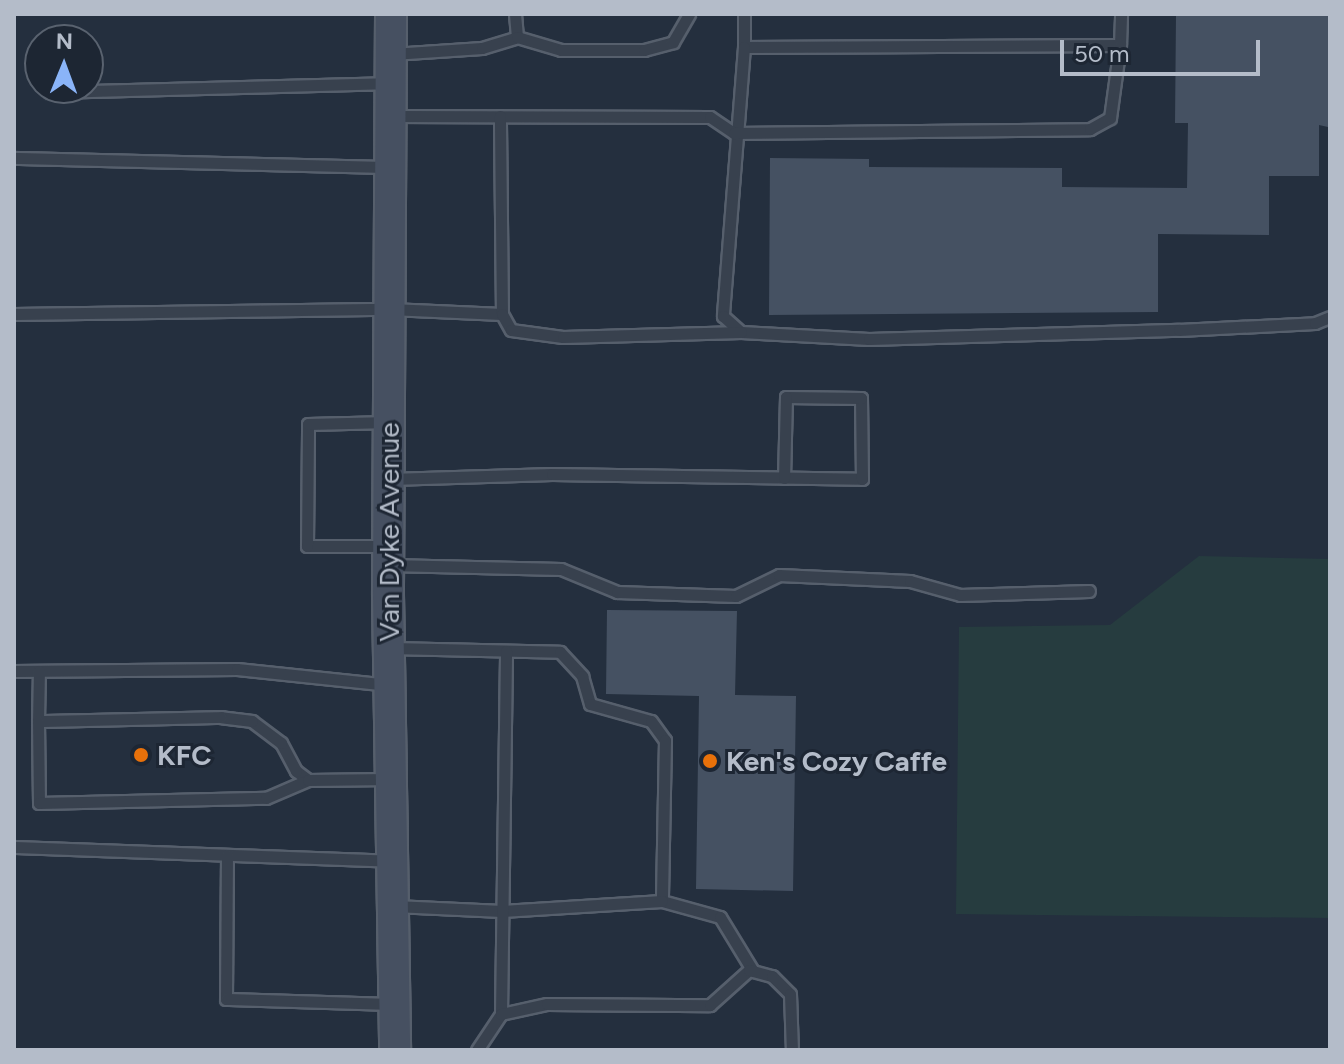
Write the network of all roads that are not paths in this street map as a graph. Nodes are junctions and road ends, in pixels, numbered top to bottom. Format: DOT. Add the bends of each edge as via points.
graph roads {
  1 [pos="391,14"];
  2 [pos="515,14"];
  3 [pos="689,14"];
  4 [pos="744,14"];
  5 [pos="1121,14"];
  6 [pos="517,37"];
  7 [pos="1120,45"];
  8 [pos="744,47"];
  9 [pos="392,68"];
  10 [pos="104,88"];
  11 [pos="391,116"];
  12 [pos="500,116"];
  13 [pos="734,133"];
  14 [pos="14,158"];
  15 [pos="390,167"];
  16 [pos="390,309"];
  17 [pos="14,314"];
  18 [pos="502,314"];
  19 [pos="1330,317"];
  20 [pos="741,332"];
  21 [pos="389,422"];
  22 [pos="784,478"];
  23 [pos="389,479"];
  24 [pos="388,556"];
  25 [pos="1089,591"];
  26 [pos="389,648"];
  27 [pos="506,651"];
  28 [pos="14,671"];
  29 [pos="39,671"];
  30 [pos="390,685"];
  31 [pos="38,721"];
  32 [pos="391,779"];
  33 [pos="308,780"];
  34 [pos="14,847"];
  35 [pos="227,855"];
  36 [pos="392,861"];
  37 [pos="662,901"];
  38 [pos="393,906"];
  39 [pos="502,911"];
  40 [pos="753,971"];
  41 [pos="395,1004"];
  42 [pos="501,1014"];
  43 [pos="395,1050"];
  44 [pos="477,1050"];
  45 [pos="792,1050"];
  1 -- 9 [label="main road, Van Dyke Avenue"];
  2 -- 6 [label="lane"];
  3 -- 6 [label="lane" via="673,42 644,50 561,50"];
  4 -- 8 [label="lane"];
  5 -- 7 [label="lane"];
  6 -- 9 [label="lane"];
  7 -- 8 [label="lane"];
  7 -- 13 [label="lane" via="1110,118 1090,129"];
  8 -- 13 [label="lane"];
  9 -- 10 [label="lane"];
  9 -- 11 [label="main road, Van Dyke Avenue"];
  11 -- 12 [label="lane"];
  11 -- 15 [label="main road, Van Dyke Avenue"];
  12 -- 13 [label="lane" via="710,117"];
  12 -- 18 [label="lane"];
  13 -- 20 [label="lane" via="723,316"];
  14 -- 15 [label="lane"];
  15 -- 16 [label="main road, Van Dyke Avenue"];
  16 -- 17 [label="lane"];
  16 -- 18 [label="lane"];
  16 -- 21 [label="main road, Van Dyke Avenue"];
  18 -- 20 [label="lane" via="511,330 563,337"];
  19 -- 20 [label="lane" via="1315,323 1179,330 869,339"];
  21 -- 23 [label="main road, Van Dyke Avenue"];
  21 -- 24 [label="lane" via="308,424 307,454 307,546"];
  22 -- 22 [label="lane" via="862,479 861,398 786,397"];
  22 -- 23 [label="lane" via="552,474"];
  23 -- 24 [label="main road, Van Dyke Avenue"];
  24 -- 25 [label="lane" via="561,569 617,592 736,596 779,575 910,581 960,595"];
  24 -- 26 [label="main road, Van Dyke Avenue"];
  26 -- 27 [label="lane"];
  26 -- 30 [label="main road, Van Dyke Avenue"];
  27 -- 37 [label="lane" via="560,652 582,676 590,704 651,721 665,740"];
  27 -- 39 [label="lane"];
  28 -- 29 [label="lane"];
  29 -- 30 [label="lane" via="237,669"];
  29 -- 31 [label="lane"];
  30 -- 32 [label="main road, Van Dyke Avenue"];
  31 -- 33 [label="lane" via="252,721 281,743 296,771"];
  31 -- 33 [label="lane" via="39,803 266,798"];
  32 -- 33 [label="lane"];
  32 -- 36 [label="main road, Van Dyke Avenue"];
  34 -- 35 [label="lane"];
  35 -- 36 [label="lane"];
  35 -- 41 [label="lane" via="226,999"];
  36 -- 38 [label="main road, Van Dyke Avenue"];
  37 -- 39 [label="lane"];
  37 -- 40 [label="lane" via="720,917"];
  38 -- 39 [label="lane"];
  38 -- 41 [label="main road, Van Dyke Avenue"];
  39 -- 42 [label="lane"];
  40 -- 42 [label="lane" via="710,1005 547,1004"];
  40 -- 45 [label="lane" via="772,976 790,994"];
  41 -- 43 [label="main road, Van Dyke Avenue"];
  42 -- 44 [label="lane"];
}
